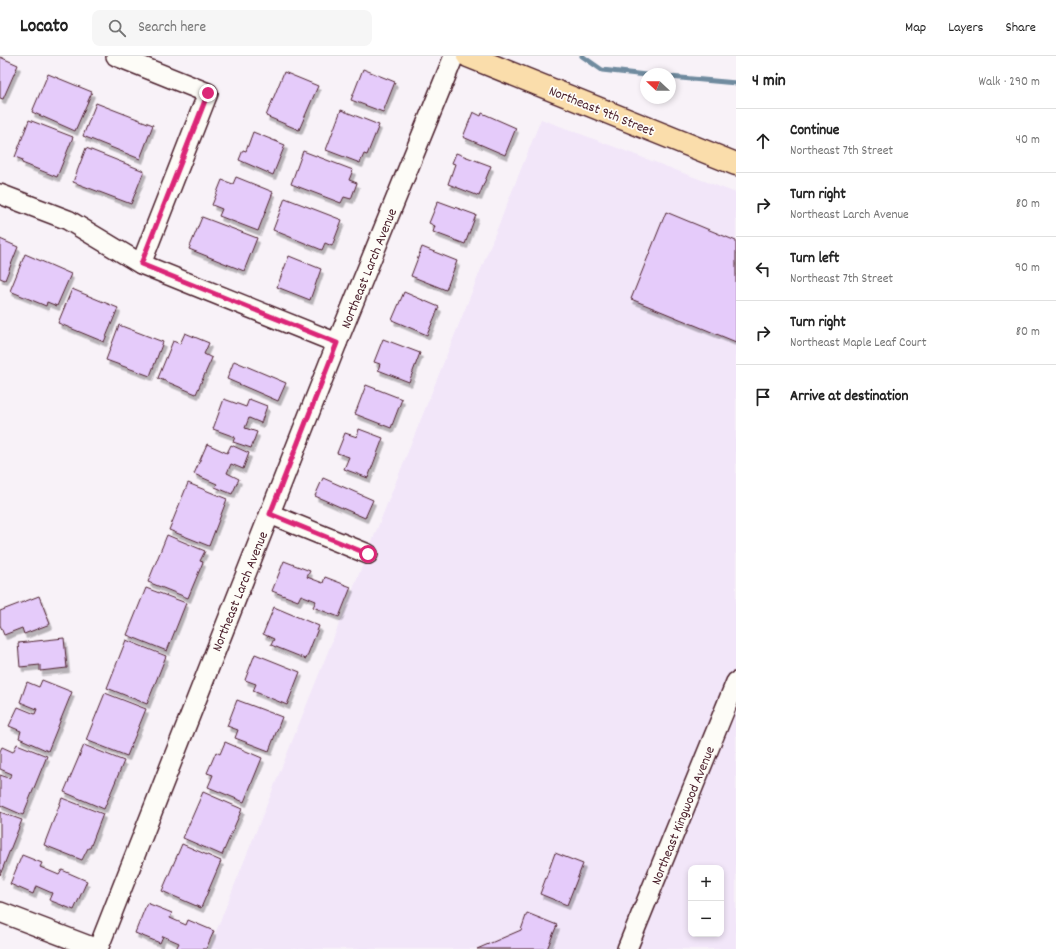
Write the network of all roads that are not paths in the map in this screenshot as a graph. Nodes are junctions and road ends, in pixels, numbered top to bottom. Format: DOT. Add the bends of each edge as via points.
graph roads {
  1 [pos="116,56"];
  2 [pos="454,56"];
  3 [pos="468,56"];
  4 [pos="736,164"];
  5 [pos="0,194"];
  6 [pos="141,264"];
  7 [pos="337,343"];
  8 [pos="270,514"];
  9 [pos="368,554"];
  10 [pos="736,682"];
  11 [pos="0,912"];
  12 [pos="97,949"];
  13 [pos="627,949"];
  1 -- 6 [label="street" via="208,93"];
  2 -- 7 [label="street, Northeast Larch Avenue"];
  3 -- 4 [label="main road, Northeast 9th Street"];
  5 -- 6 [label="street" via="68,220"];
  6 -- 7 [label="street"];
  7 -- 8 [label="street, Northeast Larch Avenue"];
  8 -- 9 [label="street"];
  8 -- 12 [label="street, Northeast Larch Avenue"];
  10 -- 13 [label="street, Northeast Kingwood Avenue"];
  11 -- 12 [label="street"];
}
